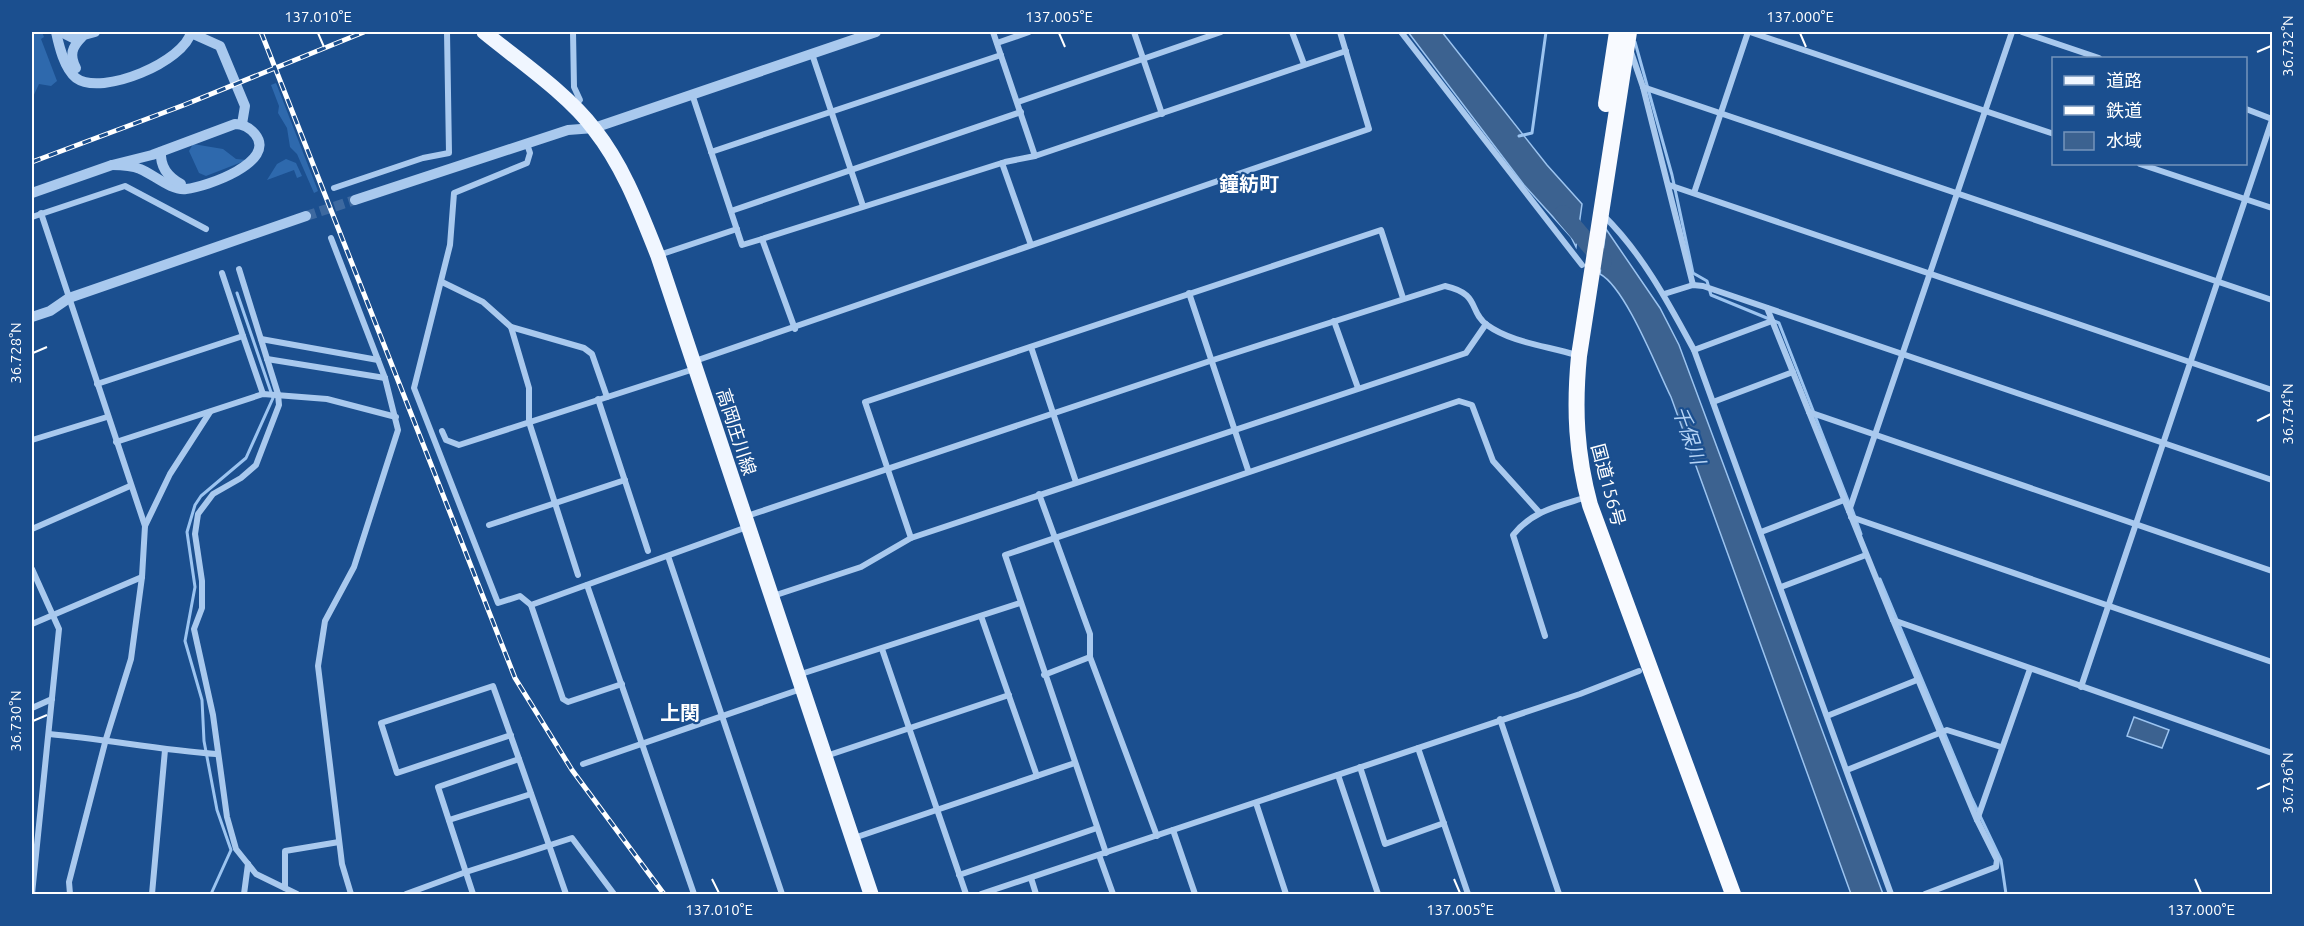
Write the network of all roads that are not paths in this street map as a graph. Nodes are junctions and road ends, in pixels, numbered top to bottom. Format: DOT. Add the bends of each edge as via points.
graph roads {
  1 [pos="56,32"];
  2 [pos="61,32"];
  3 [pos="95,32"];
  4 [pos="191,32"];
  5 [pos="447,32"];
  6 [pos="484,32"];
  7 [pos="573,32"];
  8 [pos="876,32"];
  9 [pos="993,32"];
  10 [pos="1029,32"];
  11 [pos="1134,32"];
  12 [pos="1221,32"];
  13 [pos="1292,32"];
  14 [pos="1340,32"];
  15 [pos="1401,32"];
  16 [pos="1749,32"];
  17 [pos="2012,32"];
  18 [pos="2022,32"];
  19 [pos="1625,35"];
  20 [pos="82,37"];
  21 [pos="997,43"];
  22 [pos="1346,51"];
  23 [pos="812,54"];
  24 [pos="1001,55"];
  25 [pos="1143,57"];
  26 [pos="2096,57"];
  27 [pos="1304,64"];
  28 [pos="86,82"];
  29 [pos="1643,87"];
  30 [pos="692,94"];
  31 [pos="1018,102"];
  32 [pos="574,107"];
  33 [pos="2247,109"];
  34 [pos="1986,111"];
  35 [pos="831,112"];
  36 [pos="1021,112"];
  37 [pos="1721,112"];
  38 [pos="1162,114"];
  39 [pos="2272,119"];
  40 [pos="242,124"];
  41 [pos="594,128"];
  42 [pos="2052,133"];
  43 [pos="527,144"];
  44 [pos="161,152"];
  45 [pos="711,152"];
  46 [pos="1035,156"];
  47 [pos="1002,163"];
  48 [pos="112,165"];
  49 [pos="2143,165"];
  50 [pos="851,169"];
  51 [pos="1669,185"];
  52 [pos="196,187"];
  53 [pos="334,188"];
  54 [pos="32,190"];
  55 [pos="1694,192"];
  56 [pos="1956,192"];
  57 [pos="356,200"];
  58 [pos="2246,200"];
  59 [pos="863,206"];
  60 [pos="2272,208"];
  61 [pos="731,211"];
  62 [pos="41,213"];
  63 [pos="1596,213"];
  64 [pos="306,216"];
  65 [pos="32,217"];
  66 [pos="206,229"];
  67 [pos="737,229"];
  68 [pos="331,238"];
  69 [pos="762,239"];
  70 [pos="1031,245"];
  71 [pos="658,256"];
  72 [pos="1586,263"];
  73 [pos="239,269"];
  74 [pos="222,273"];
  75 [pos="1929,273"];
  76 [pos="2218,281"];
  77 [pos="442,282"];
  78 [pos="1693,285"];
  79 [pos="1189,293"];
  80 [pos="1664,294"];
  81 [pos="69,298"];
  82 [pos="1403,298"];
  83 [pos="2272,300"];
  84 [pos="1767,308"];
  85 [pos="32,317"];
  86 [pos="1334,321"];
  87 [pos="1773,321"];
  88 [pos="1486,324"];
  89 [pos="511,327"];
  90 [pos="795,328"];
  91 [pos="243,336"];
  92 [pos="261,339"];
  93 [pos="1031,347"];
  94 [pos="1694,350"];
  95 [pos="1902,353"];
  96 [pos="1574,355"];
  97 [pos="267,359"];
  98 [pos="378,360"];
  99 [pos="1210,361"];
  100 [pos="2191,363"];
  101 [pos="693,366"];
  102 [pos="1793,372"];
  103 [pos="385,378"];
  104 [pos="97,384"];
  105 [pos="1358,388"];
  106 [pos="2272,390"];
  107 [pos="264,394"];
  108 [pos="278,394"];
  109 [pos="607,396"];
  110 [pos="598,399"];
  111 [pos="1713,402"];
  112 [pos="210,412"];
  113 [pos="1809,412"];
  114 [pos="1053,413"];
  115 [pos="107,417"];
  116 [pos="396,417"];
  117 [pos="529,422"];
  118 [pos="1233,429"];
  119 [pos="442,431"];
  120 [pos="1874,435"];
  121 [pos="32,441"];
  122 [pos="116,442"];
  123 [pos="2163,442"];
  124 [pos="888,470"];
  125 [pos="1248,470"];
  126 [pos="625,480"];
  127 [pos="2272,480"];
  128 [pos="1076,482"];
  129 [pos="130,486"];
  130 [pos="1039,494"];
  131 [pos="1583,498"];
  132 [pos="1844,500"];
  133 [pos="555,503"];
  134 [pos="1539,512"];
  135 [pos="1850,514"];
  136 [pos="746,522"];
  137 [pos="2135,524"];
  138 [pos="489,525"];
  139 [pos="145,526"];
  140 [pos="32,529"];
  141 [pos="1761,532"];
  142 [pos="911,538"];
  143 [pos="1055,539"];
  144 [pos="648,551"];
  145 [pos="1866,555"];
  146 [pos="668,556"];
  147 [pos="32,569"];
  148 [pos="2272,571"];
  149 [pos="578,575"];
  150 [pos="141,577"];
  151 [pos="587,585"];
  152 [pos="1781,587"];
  153 [pos="771,596"];
  154 [pos="1020,603"];
  155 [pos="2107,604"];
  156 [pos="531,605"];
  157 [pos="53,615"];
  158 [pos="981,616"];
  159 [pos="1893,620"];
  160 [pos="32,624"];
  161 [pos="1545,636"];
  162 [pos="882,649"];
  163 [pos="1090,657"];
  164 [pos="2272,662"];
  165 [pos="2030,669"];
  166 [pos="1639,671"];
  167 [pos="1044,675"];
  168 [pos="1917,680"];
  169 [pos="800,682"];
  170 [pos="622,684"];
  171 [pos="2081,687"];
  172 [pos="1009,695"];
  173 [pos="52,699"];
  174 [pos="32,708"];
  175 [pos="720,715"];
  176 [pos="1827,716"];
  177 [pos="1500,719"];
  178 [pos="909,729"];
  179 [pos="1939,733"];
  180 [pos="49,734"];
  181 [pos="511,735"];
  182 [pos="106,739"];
  183 [pos="643,744"];
  184 [pos="2001,747"];
  185 [pos="1418,748"];
  186 [pos="165,750"];
  187 [pos="2272,753"];
  188 [pos="216,754"];
  189 [pos="826,756"];
  190 [pos="519,759"];
  191 [pos="1075,763"];
  192 [pos="583,764"];
  193 [pos="1360,767"];
  194 [pos="1847,770"];
  195 [pos="1338,775"];
  196 [pos="1037,776"];
  197 [pos="531,794"];
  198 [pos="1256,803"];
  199 [pos="935,811"];
  200 [pos="449,820"];
  201 [pos="1977,820"];
  202 [pos="1444,824"];
  203 [pos="1097,828"];
  204 [pos="1173,830"];
  205 [pos="1157,836"];
  206 [pos="853,838"];
  207 [pos="339,842"];
  208 [pos="549,845"];
  209 [pos="1102,854"];
  210 [pos="248,864"];
  211 [pos="466,872"];
  212 [pos="959,875"];
  213 [pos="1030,878"];
  214 [pos="285,888"];
  215 [pos="32,894"];
  216 [pos="70,894"];
  217 [pos="152,894"];
  218 [pos="244,894"];
  219 [pos="297,894"];
  220 [pos="351,894"];
  221 [pos="406,894"];
  222 [pos="473,894"];
  223 [pos="566,894"];
  224 [pos="614,894"];
  225 [pos="694,894"];
  226 [pos="782,894"];
  227 [pos="871,894"];
  228 [pos="966,894"];
  229 [pos="981,894"];
  230 [pos="1036,894"];
  231 [pos="1113,894"];
  232 [pos="1195,894"];
  233 [pos="1286,894"];
  234 [pos="1378,894"];
  235 [pos="1468,894"];
  236 [pos="1559,894"];
  237 [pos="1721,894"];
  238 [pos="1733,894"];
  239 [pos="1891,894"];
  240 [pos="1925,894"];
  1 -- 28 [label="street" via="71,72"];
  2 -- 20 [label="street" via="73,38"];
  3 -- 20 [label="street"];
  4 -- 28 [label="street" via="184,47 160,63 105,85"];
  4 -- 40 [label="street" via="220,46 245,106"];
  5 -- 53 [label="street" via="449,153"];
  6 -- 32 [label="main road, 高岡庄川線"];
  7 -- 32 [label="street" via="574,87 580,100"];
  8 -- 23 [label="street"];
  9 -- 21 [label="street"];
  10 -- 21 [label="street"];
  11 -- 25 [label="street"];
  12 -- 25 [label="street"];
  13 -- 27 [label="street"];
  14 -- 22 [label="street"];
  15 -- 72 [label="street"];
  16 -- 34 [label="street"];
  16 -- 37 [label="street"];
  17 -- 34 [label="street"];
  18 -- 26 [label="street"];
  19 -- 29 [label="street"];
  19 -- 63 [label="highway, 国道156号"];
  20 -- 28 [label="street" via="72,48 71,56"];
  21 -- 24 [label="street"];
  22 -- 27 [label="street"];
  22 -- 70 [label="street" via="1369,129"];
  23 -- 30 [label="street"];
  23 -- 35 [label="street"];
  24 -- 31 [label="street"];
  24 -- 35 [label="street"];
  25 -- 31 [label="street"];
  25 -- 38 [label="street"];
  27 -- 38 [label="street"];
  29 -- 37 [label="street"];
  29 -- 51 [label="street"];
  30 -- 41 [label="street"];
  30 -- 45 [label="street"];
  31 -- 36 [label="street"];
  32 -- 41 [label="main road, 高岡庄川線"];
  33 -- 39 [label="street"];
  34 -- 42 [label="street"];
  34 -- 56 [label="street"];
  35 -- 45 [label="street"];
  35 -- 50 [label="street"];
  36 -- 46 [label="street"];
  36 -- 50 [label="street"];
  37 -- 55 [label="street"];
  37 -- 56 [label="street"];
  38 -- 46 [label="street"];
  39 -- 58 [label="street"];
  40 -- 44 [label="street" via="226,126"];
  40 -- 52 [label="street" via="258,138 256,158 243,168"];
  41 -- 43 [label="street" via="568,130"];
  41 -- 71 [label="main road, 高岡庄川線" via="623,172"];
  43 -- 57 [label="street"];
  43 -- 77 [label="street" via="527,163 454,193"];
  44 -- 48 [label="street"];
  44 -- 52 [label="street" via="163,168 171,178"];
  45 -- 61 [label="street"];
  46 -- 47 [label="street"];
  47 -- 59 [label="street"];
  47 -- 70 [label="street"];
  48 -- 52 [label="street" via="138,168 176,188"];
  48 -- 54 [label="street"];
  49 -- 58 [label="street"];
  50 -- 59 [label="street"];
  50 -- 61 [label="street"];
  51 -- 55 [label="street"];
  51 -- 78 [label="street"];
  55 -- 75 [label="street"];
  56 -- 75 [label="street"];
  56 -- 76 [label="street"];
  58 -- 60 [label="street"];
  58 -- 76 [label="street"];
  59 -- 69 [label="street"];
  61 -- 67 [label="street"];
  62 -- 65 [label="street"];
  62 -- 66 [label="street" via="125,186"];
  62 -- 81 [label="street"];
  63 -- 72 [label="highway, 国道156号"];
  63 -- 80 [label="street" via="1618,229"];
  64 -- 81 [label="street"];
  67 -- 69 [label="street" via="742,245"];
  67 -- 71 [label="street"];
  68 -- 98 [label="street"];
  69 -- 90 [label="street"];
  70 -- 90 [label="street"];
  71 -- 101 [label="main road, 高岡庄川線"];
  72 -- 96 [label="highway, 国道156号"];
  73 -- 92 [label="street"];
  74 -- 91 [label="street"];
  75 -- 95 [label="street"];
  75 -- 100 [label="street"];
  76 -- 83 [label="street"];
  76 -- 100 [label="street"];
  77 -- 89 [label="street" via="483,302"];
  77 -- 156 [label="street" via="414,388 498,603 520,596"];
  78 -- 80 [label="street"];
  78 -- 84 [label="street"];
  79 -- 82 [label="street" via="1381,230"];
  79 -- 93 [label="street"];
  79 -- 99 [label="street"];
  80 -- 94 [label="street"];
  81 -- 85 [label="street"];
  81 -- 104 [label="street"];
  82 -- 86 [label="street"];
  82 -- 88 [label="street" via="1445,286 1460,290"];
  84 -- 87 [label="street"];
  84 -- 95 [label="street"];
  86 -- 99 [label="street"];
  86 -- 105 [label="street"];
  87 -- 94 [label="street"];
  87 -- 102 [label="street"];
  88 -- 96 [label="street" via="1514,338"];
  88 -- 105 [label="street" via="1466,353"];
  89 -- 109 [label="street" via="584,348 592,354"];
  89 -- 117 [label="street" via="529,387"];
  90 -- 101 [label="street"];
  91 -- 104 [label="street"];
  91 -- 107 [label="street"];
  92 -- 97 [label="street"];
  92 -- 98 [label="street"];
  93 -- 114 [label="street"];
  93 -- 124 [label="street" via="865,402"];
  94 -- 111 [label="street"];
  95 -- 120 [label="street"];
  95 -- 123 [label="street"];
  96 -- 131 [label="highway, 国道156号" via="1565,400 1566,437"];
  97 -- 103 [label="street"];
  97 -- 108 [label="street"];
  98 -- 103 [label="street"];
  99 -- 114 [label="street"];
  99 -- 118 [label="street"];
  100 -- 106 [label="street"];
  100 -- 123 [label="street"];
  101 -- 109 [label="street"];
  101 -- 136 [label="main road, 高岡庄川線"];
  102 -- 111 [label="street"];
  102 -- 113 [label="street"];
  103 -- 116 [label="street"];
  104 -- 115 [label="street"];
  105 -- 118 [label="street"];
  107 -- 108 [label="street"];
  107 -- 112 [label="street"];
  108 -- 116 [label="street" via="327,399"];
  108 -- 188 [label="street" via="279,405 256,465 213,494 198,514 195,534 202,608 194,629 213,715"];
  109 -- 110 [label="street"];
  110 -- 117 [label="street"];
  110 -- 126 [label="street"];
  111 -- 141 [label="street"];
  112 -- 122 [label="street"];
  112 -- 139 [label="street" via="170,474"];
  113 -- 120 [label="street"];
  113 -- 132 [label="street"];
  114 -- 124 [label="street"];
  114 -- 128 [label="street"];
  115 -- 121 [label="street"];
  115 -- 122 [label="street"];
  116 -- 207 [label="street" via="398,430 354,567 325,621 318,666"];
  117 -- 119 [label="street" via="459,445 446,440"];
  117 -- 133 [label="street"];
  118 -- 125 [label="street"];
  118 -- 128 [label="street"];
  120 -- 135 [label="street"];
  120 -- 137 [label="street"];
  122 -- 129 [label="street"];
  123 -- 127 [label="street"];
  123 -- 137 [label="street"];
  124 -- 136 [label="street"];
  124 -- 142 [label="street"];
  125 -- 134 [label="street" via="1459,401 1472,405 1493,461"];
  125 -- 143 [label="street"];
  126 -- 133 [label="street"];
  126 -- 144 [label="street"];
  128 -- 130 [label="street"];
  129 -- 139 [label="street"];
  129 -- 140 [label="street"];
  130 -- 142 [label="street"];
  130 -- 143 [label="street"];
  131 -- 134 [label="street"];
  131 -- 166 [label="highway, 国道156号"];
  131 -- 238 [label="highway, 国道156号"];
  132 -- 135 [label="street"];
  132 -- 141 [label="street"];
  133 -- 138 [label="street"];
  133 -- 149 [label="street"];
  134 -- 161 [label="street" via="1523,522 1513,535"];
  135 -- 145 [label="street"];
  135 -- 155 [label="street"];
  136 -- 146 [label="street"];
  136 -- 153 [label="main road, 高岡庄川線"];
  137 -- 148 [label="street"];
  137 -- 155 [label="street"];
  139 -- 150 [label="street"];
  141 -- 152 [label="street"];
  142 -- 153 [label="street" via="861,567"];
  143 -- 154 [label="street" via="1005,555"];
  143 -- 163 [label="street" via="1090,634"];
  145 -- 152 [label="street"];
  145 -- 159 [label="street"];
  146 -- 151 [label="street"];
  146 -- 175 [label="street"];
  147 -- 157 [label="street"];
  150 -- 157 [label="street"];
  150 -- 182 [label="street" via="131,659"];
  151 -- 156 [label="street"];
  151 -- 170 [label="street"];
  152 -- 176 [label="street"];
  153 -- 169 [label="main road, 高岡庄川線"];
  154 -- 158 [label="street"];
  154 -- 167 [label="street"];
  155 -- 164 [label="street"];
  155 -- 171 [label="street"];
  156 -- 170 [label="street" via="563,699 568,702"];
  157 -- 160 [label="street"];
  157 -- 173 [label="street" via="59,629"];
  158 -- 162 [label="street"];
  158 -- 172 [label="street"];
  159 -- 165 [label="street"];
  159 -- 168 [label="street"];
  162 -- 169 [label="street"];
  162 -- 178 [label="street"];
  163 -- 167 [label="street"];
  163 -- 205 [label="street"];
  165 -- 171 [label="street"];
  165 -- 184 [label="street"];
  166 -- 177 [label="street"];
  166 -- 237 [label="highway, 国道156号"];
  167 -- 191 [label="street"];
  168 -- 176 [label="street"];
  168 -- 179 [label="street"];
  169 -- 175 [label="street"];
  169 -- 189 [label="main road, 高岡庄川線"];
  170 -- 183 [label="street"];
  171 -- 187 [label="street"];
  172 -- 178 [label="street"];
  172 -- 196 [label="street"];
  173 -- 174 [label="street"];
  173 -- 180 [label="street"];
  175 -- 183 [label="street"];
  175 -- 226 [label="street"];
  176 -- 194 [label="street"];
  177 -- 185 [label="street"];
  177 -- 236 [label="street"];
  178 -- 189 [label="street"];
  178 -- 199 [label="street"];
  179 -- 184 [label="street" via="1947,730"];
  179 -- 194 [label="street"];
  179 -- 201 [label="street"];
  180 -- 182 [label="street"];
  180 -- 215 [label="street"];
  181 -- 181 [label="street" via="493,686 381,723 397,773"];
  181 -- 190 [label="street"];
  182 -- 186 [label="street"];
  182 -- 216 [label="street" via="69,882"];
  183 -- 192 [label="street"];
  183 -- 225 [label="street"];
  184 -- 201 [label="street"];
  185 -- 193 [label="street"];
  185 -- 202 [label="street"];
  186 -- 188 [label="street"];
  186 -- 217 [label="street"];
  188 -- 210 [label="street" via="226,817 236,849"];
  189 -- 206 [label="main road, 高岡庄川線"];
  190 -- 197 [label="street"];
  190 -- 200 [label="street" via="438,787"];
  191 -- 196 [label="street"];
  191 -- 203 [label="street"];
  193 -- 195 [label="street"];
  193 -- 202 [label="street" via="1386,844"];
  194 -- 239 [label="street"];
  195 -- 198 [label="street"];
  195 -- 234 [label="street"];
  196 -- 199 [label="street"];
  197 -- 200 [label="street"];
  197 -- 208 [label="street"];
  198 -- 204 [label="street"];
  198 -- 233 [label="street"];
  199 -- 206 [label="street"];
  199 -- 212 [label="street"];
  200 -- 211 [label="street"];
  201 -- 240 [label="street" via="1997,860 1996,867"];
  202 -- 235 [label="street"];
  203 -- 209 [label="street"];
  203 -- 212 [label="street"];
  204 -- 205 [label="street"];
  204 -- 232 [label="street"];
  205 -- 209 [label="street"];
  206 -- 227 [label="main road, 高岡庄川線"];
  207 -- 214 [label="street" via="285,851"];
  207 -- 220 [label="street"];
  208 -- 211 [label="street"];
  208 -- 223 [label="street"];
  208 -- 224 [label="street" via="572,838"];
  209 -- 213 [label="street"];
  209 -- 231 [label="street"];
  210 -- 214 [label="street" via="256,874"];
  210 -- 218 [label="street"];
  211 -- 221 [label="street"];
  211 -- 222 [label="street"];
  212 -- 228 [label="street"];
  213 -- 229 [label="street"];
  213 -- 230 [label="street"];
  214 -- 219 [label="street"];
}
